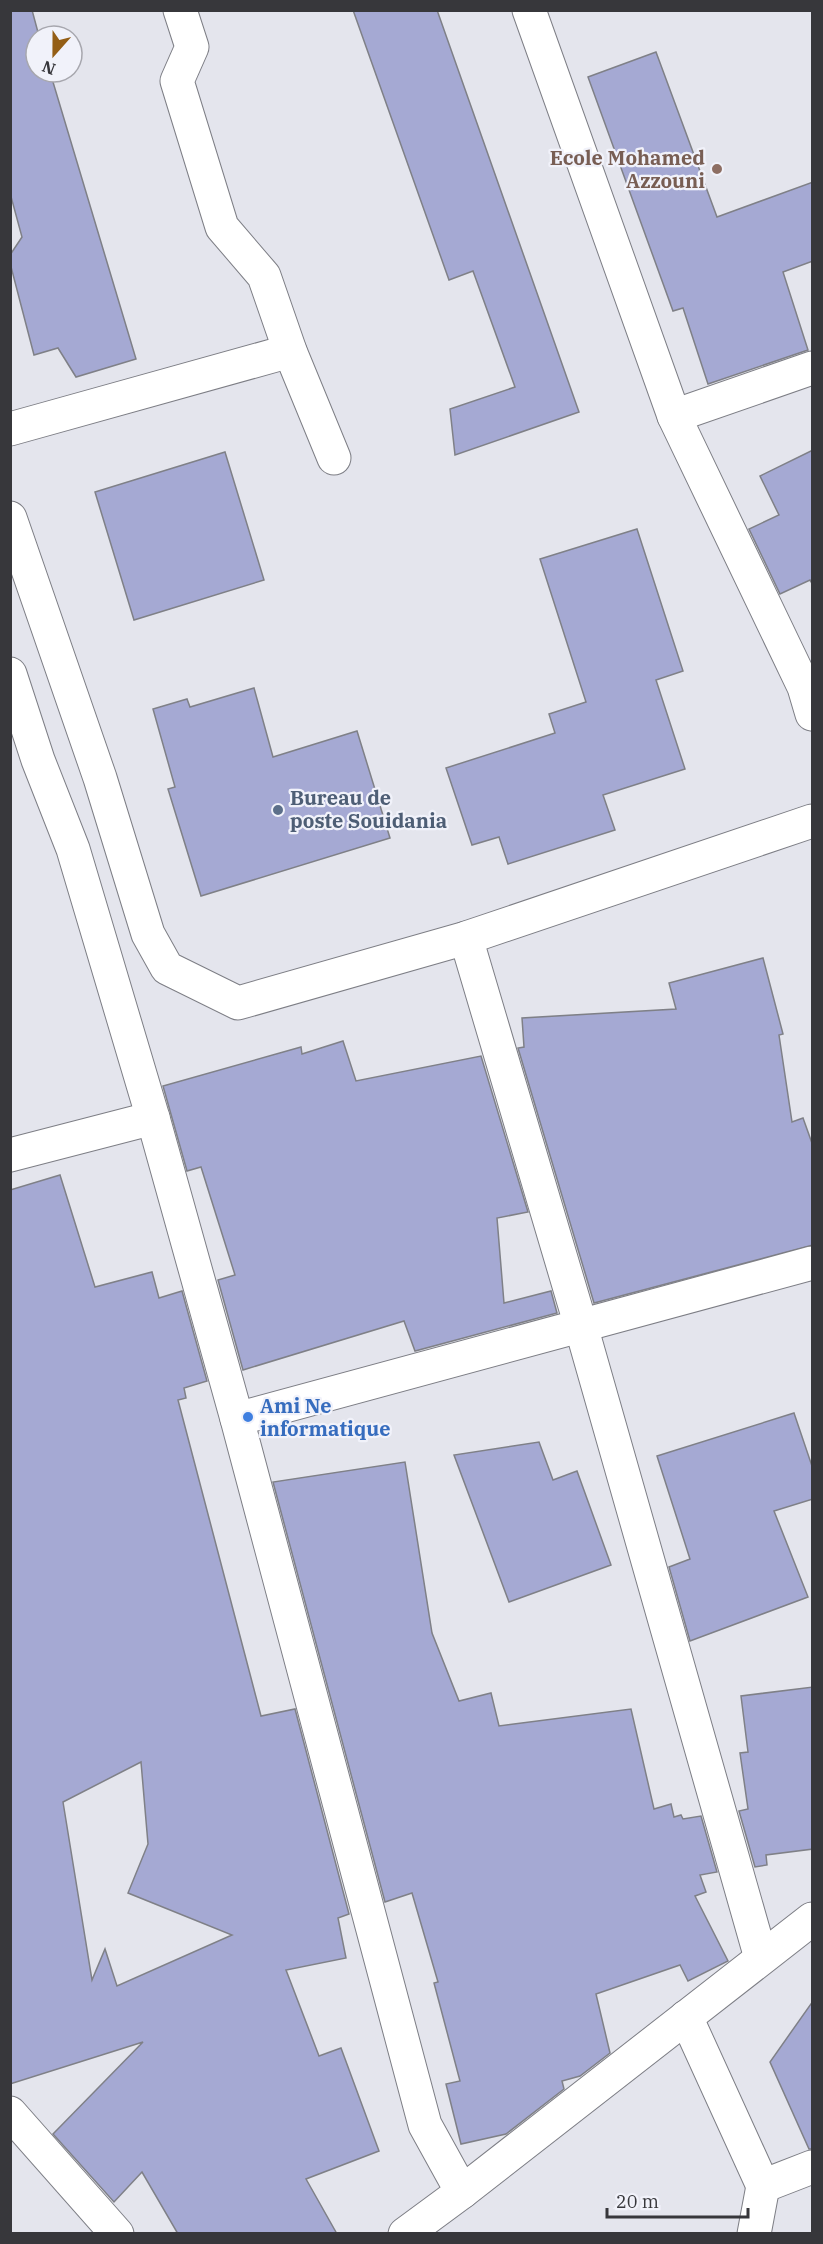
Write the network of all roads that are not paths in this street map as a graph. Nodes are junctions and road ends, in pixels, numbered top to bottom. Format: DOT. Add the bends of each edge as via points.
graph roads {
  1 [pos="180,10"];
  2 [pos="529,10"];
  3 [pos="291,351"];
  4 [pos="813,368"];
  5 [pos="675,416"];
  6 [pos="10,429"];
  7 [pos="334,458"];
  8 [pos="10,518"];
  9 [pos="10,674"];
  10 [pos="810,695"];
  11 [pos="813,821"];
  12 [pos="466,938"];
  13 [pos="153,1118"];
  14 [pos="10,1155"];
  15 [pos="813,1263"];
  16 [pos="581,1326"];
  17 [pos="237,1419"];
  18 [pos="813,1919"];
  19 [pos="762,1958"];
  20 [pos="686,2017"];
  21 [pos="10,2113"];
  22 [pos="813,2167"];
  23 [pos="763,2186"];
  24 [pos="462,2192"];
  25 [pos="117,2234"];
  26 [pos="405,2234"];
  27 [pos="754,2234"];
  1 -- 3 [label="street" via="192,47 177,81 222,227 264,276"];
  2 -- 5 [label="street"];
  3 -- 6 [label="street"];
  3 -- 7 [label="street"];
  4 -- 5 [label="street"];
  5 -- 10 [label="street"];
  8 -- 12 [label="street" via="100,777 148,934 167,968 238,1003"];
  9 -- 13 [label="street" via="73,849"];
  11 -- 12 [label="street"];
  12 -- 16 [label="street"];
  13 -- 14 [label="street"];
  13 -- 17 [label="street"];
  15 -- 16 [label="street"];
  16 -- 17 [label="street"];
  16 -- 19 [label="street"];
  17 -- 24 [label="street" via="425,2125"];
  18 -- 19 [label="street"];
  19 -- 20 [label="street"];
  20 -- 23 [label="street"];
  20 -- 24 [label="street"];
  21 -- 25 [label="street"];
  22 -- 23 [label="street"];
  23 -- 27 [label="street"];
  24 -- 26 [label="street"];
}
